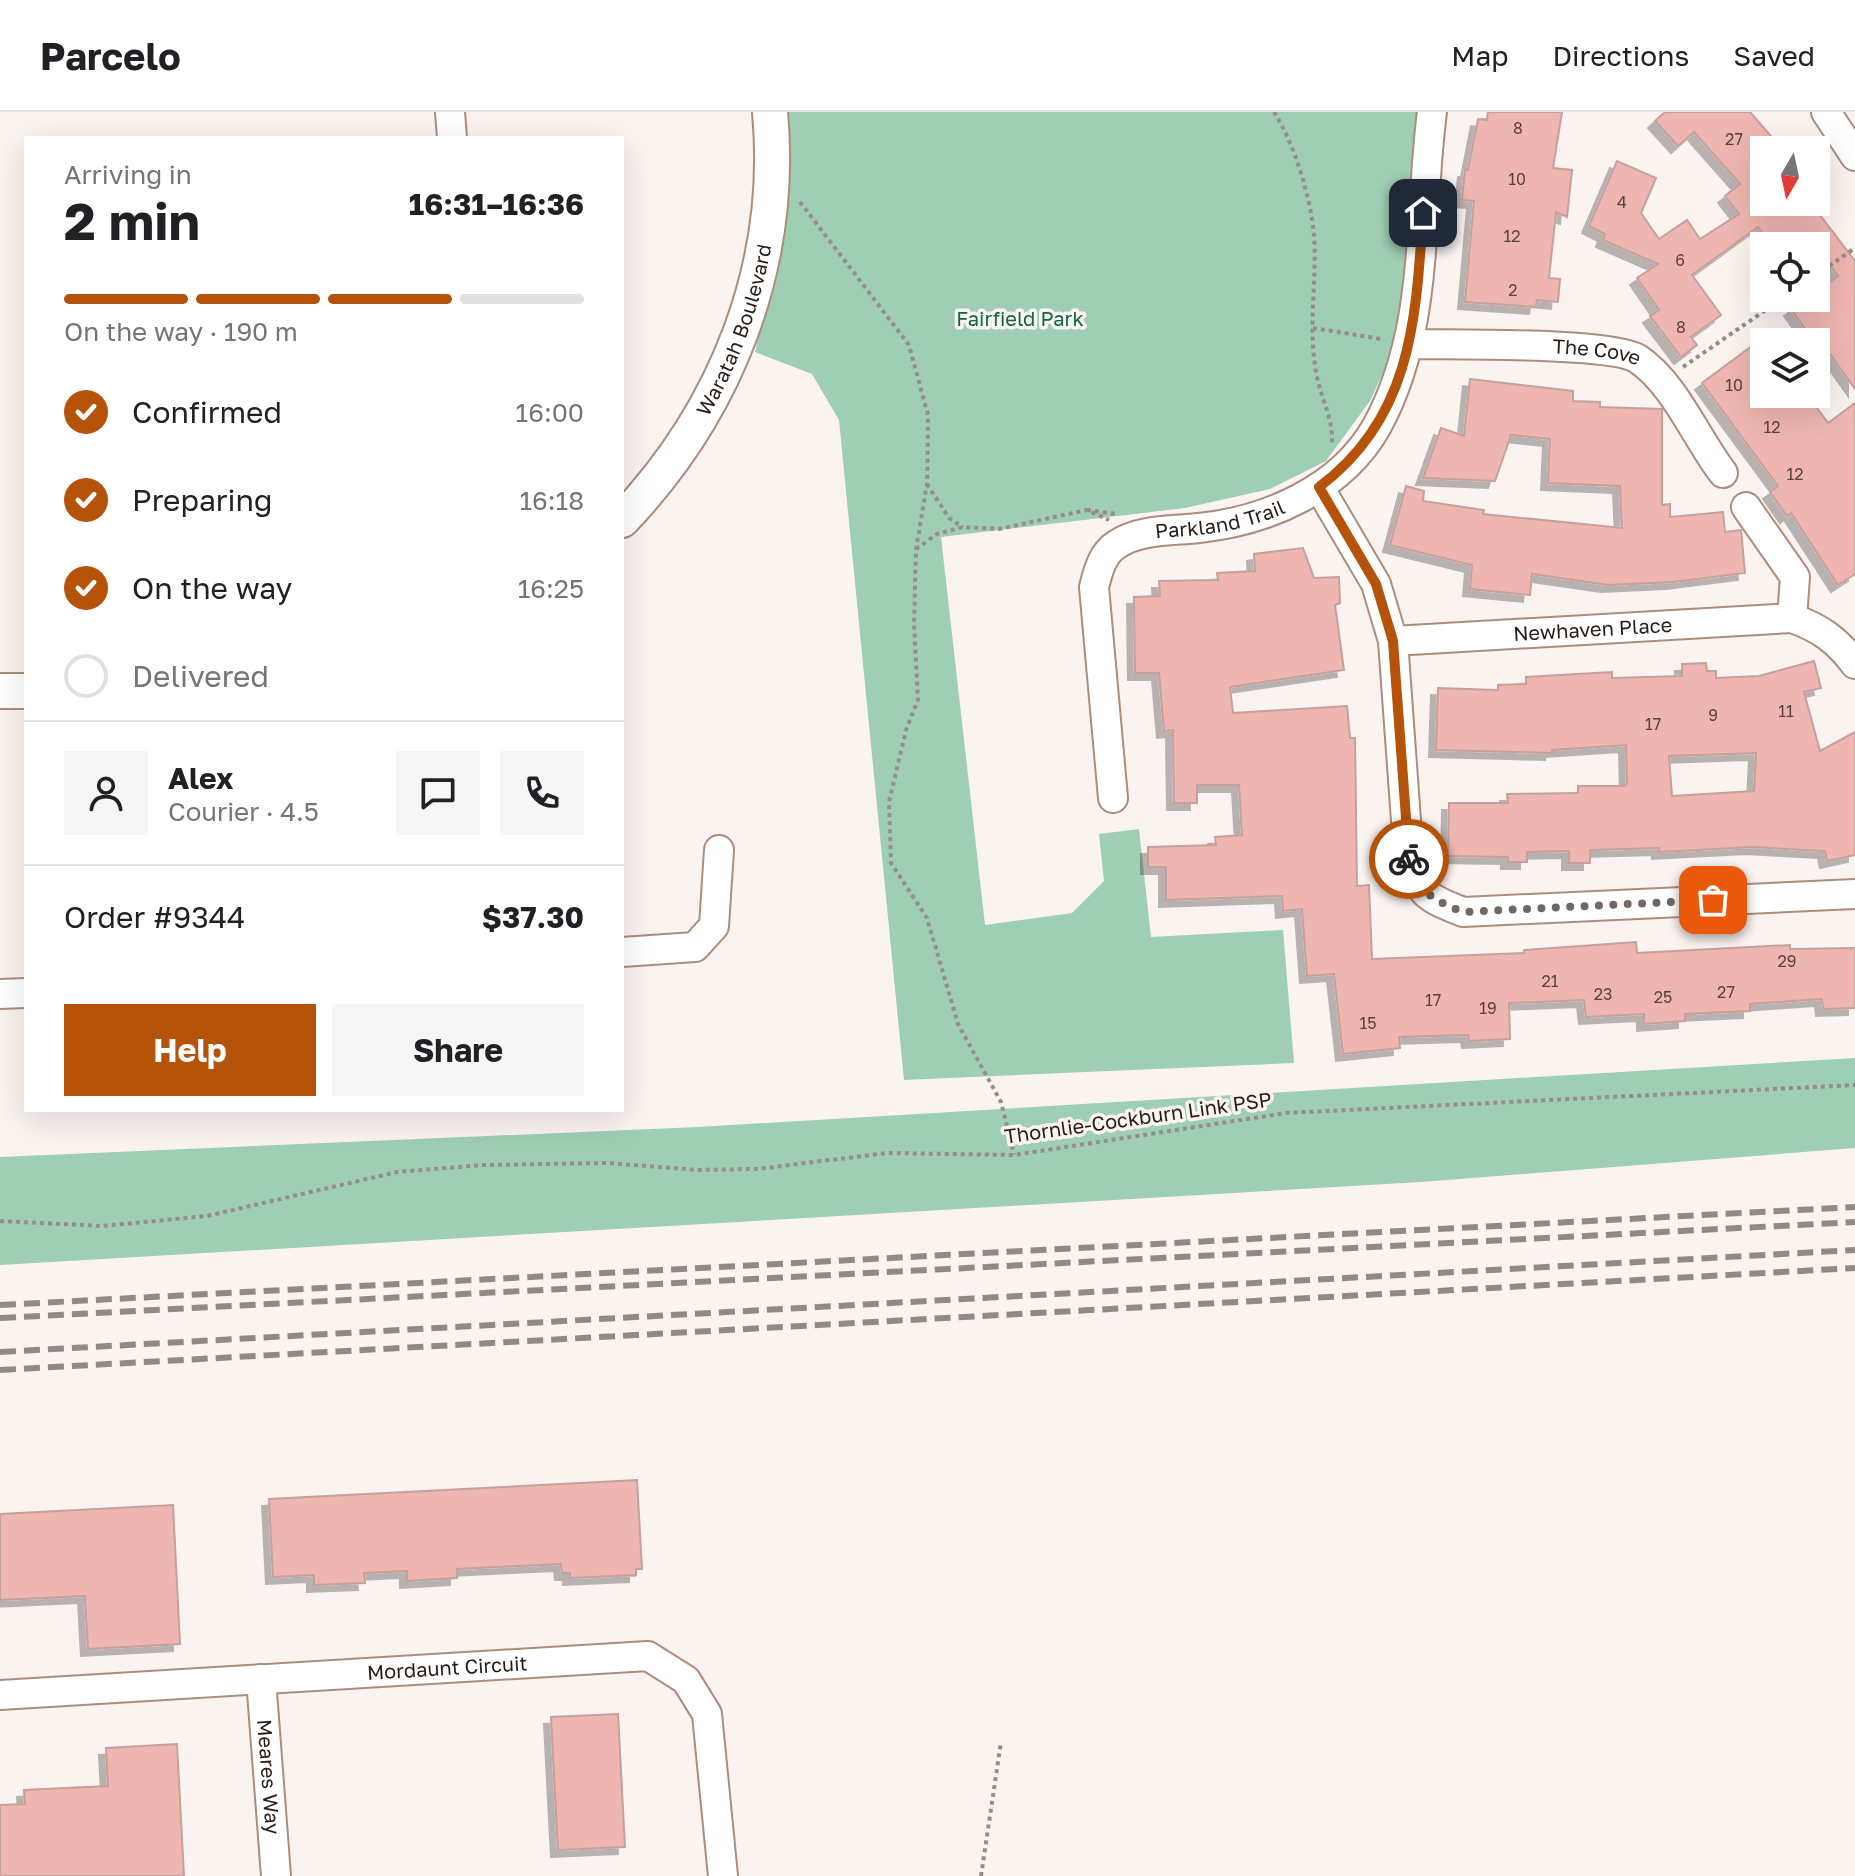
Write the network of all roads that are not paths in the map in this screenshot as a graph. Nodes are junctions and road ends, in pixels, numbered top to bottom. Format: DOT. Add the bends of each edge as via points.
graph roads {
  1 [pos="450,112"];
  2 [pos="770,112"];
  3 [pos="1432,112"];
  4 [pos="1826,112"];
  5 [pos="452,136"];
  6 [pos="1855,156"];
  7 [pos="1411,344"];
  8 [pos="1723,473"];
  9 [pos="1319,487"];
  10 [pos="1746,507"];
  11 [pos="624,518"];
  12 [pos="1792,618"];
  13 [pos="1393,641"];
  14 [pos="1855,664"];
  15 [pos="0,691"];
  16 [pos="24,691"];
  17 [pos="1113,798"];
  18 [pos="719,850"];
  19 [pos="1855,894"];
  20 [pos="624,952"];
  21 [pos="24,993"];
  22 [pos="0,994"];
  23 [pos="261,1679"];
  24 [pos="0,1695"];
  25 [pos="276,1876"];
  26 [pos="723,1876"];
  1 -- 5 [label="street"];
  2 -- 11 [label="street, Waratah Boulevard" via="773,199 749,313 688,442"];
  3 -- 7 [label="street, Parkland Trail"];
  4 -- 6 [label="street"];
  7 -- 8 [label="street, The Cove" via="1589,349 1636,358 1661,383"];
  7 -- 9 [label="street, Parkland Trail" via="1400,382 1375,430 1342,470"];
  9 -- 13 [label="street" via="1376,584"];
  9 -- 17 [label="street, Parkland Trail" via="1278,510 1218,526 1140,535 1115,545 1101,562 1094,587"];
  10 -- 12 [label="street" via="1795,577"];
  12 -- 13 [label="street, Newhaven Place"];
  12 -- 14 [label="street, Newhaven Place" via="1819,628"];
  13 -- 19 [label="street" via="1409,862 1418,888 1436,902 1463,912"];
  15 -- 16 [label="street"];
  18 -- 20 [label="street" via="714,926 695,947"];
  21 -- 22 [label="street"];
  23 -- 24 [label="street, Mordaunt Circuit"];
  23 -- 25 [label="street, Meares Way"];
  23 -- 26 [label="street, Mordaunt Circuit" via="648,1656 686,1680 707,1714"];
}
